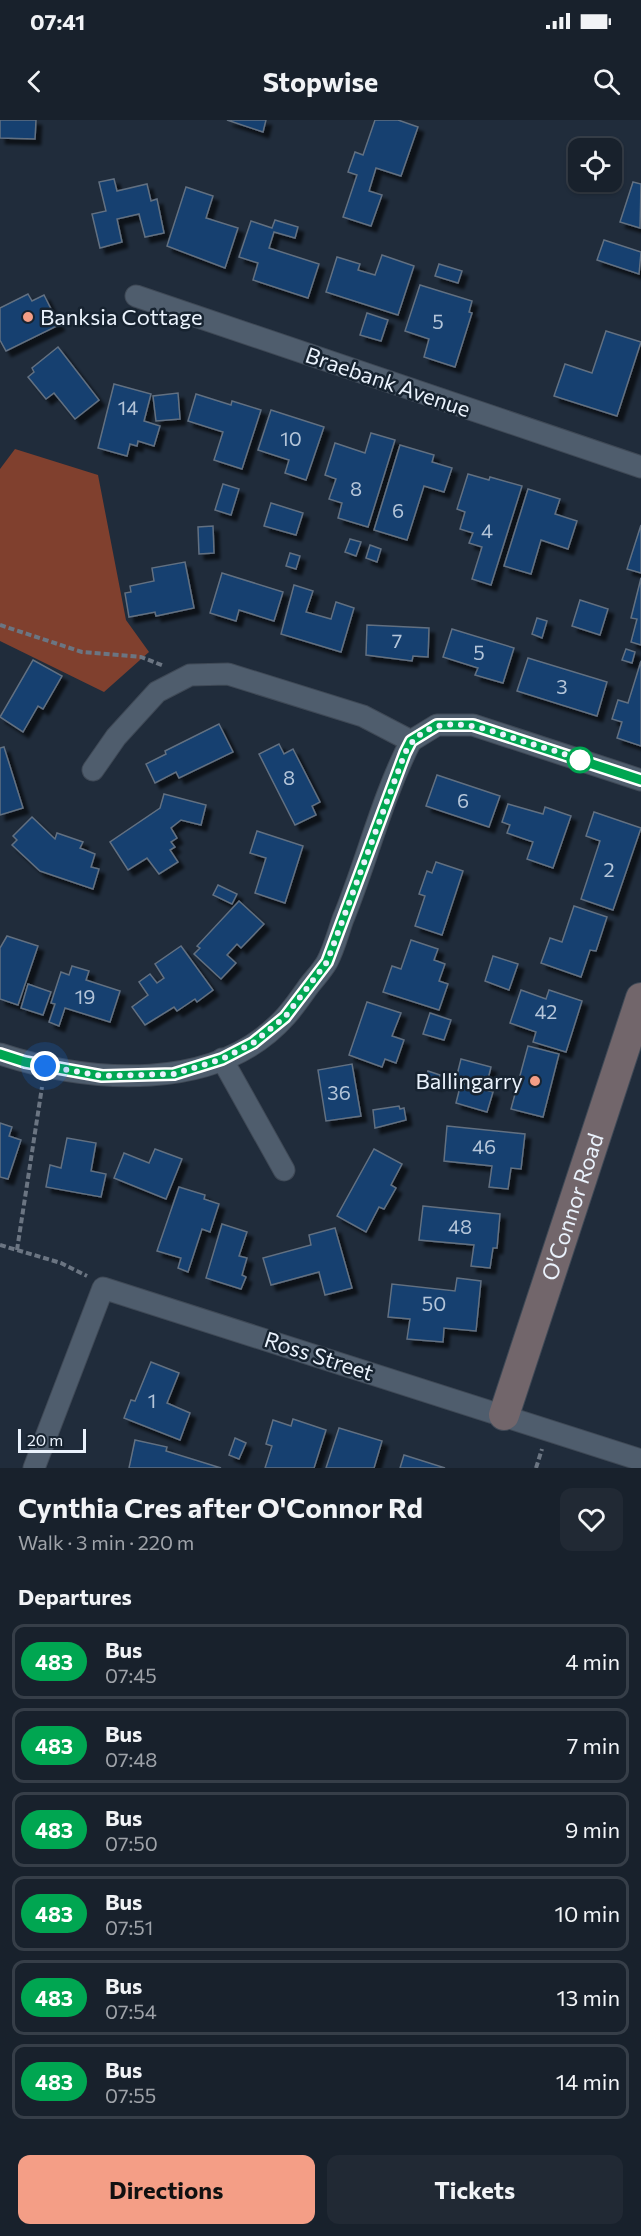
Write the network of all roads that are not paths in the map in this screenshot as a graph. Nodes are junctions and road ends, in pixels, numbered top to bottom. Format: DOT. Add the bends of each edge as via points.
graph roads {
  1 [pos="135,296"];
  2 [pos="641,467"];
  3 [pos="411,741"];
  4 [pos="93,770"];
  5 [pos="641,780"];
  6 [pos="641,998"];
  7 [pos="0,1054"];
  8 [pos="222,1059"];
  9 [pos="284,1170"];
  10 [pos="504,1416"];
  11 [pos="641,1460"];
  12 [pos="34,1468"];
  1 -- 2 [label="street, Braebank Avenue"];
  3 -- 4 [label="street" via="363,716 228,674 190,675 157,692 116,736"];
  3 -- 5 [label="street" via="437,725 473,725"];
  3 -- 8 [label="street" via="327,962 285,1017 253,1043"];
  6 -- 10 [label="street, O'Connor Road"];
  7 -- 8 [label="street" via="102,1076 174,1074"];
  8 -- 9 [label="street"];
  10 -- 11 [label="street, Ross Street"];
  10 -- 12 [label="street, Ross Street" via="103,1288"];
}
